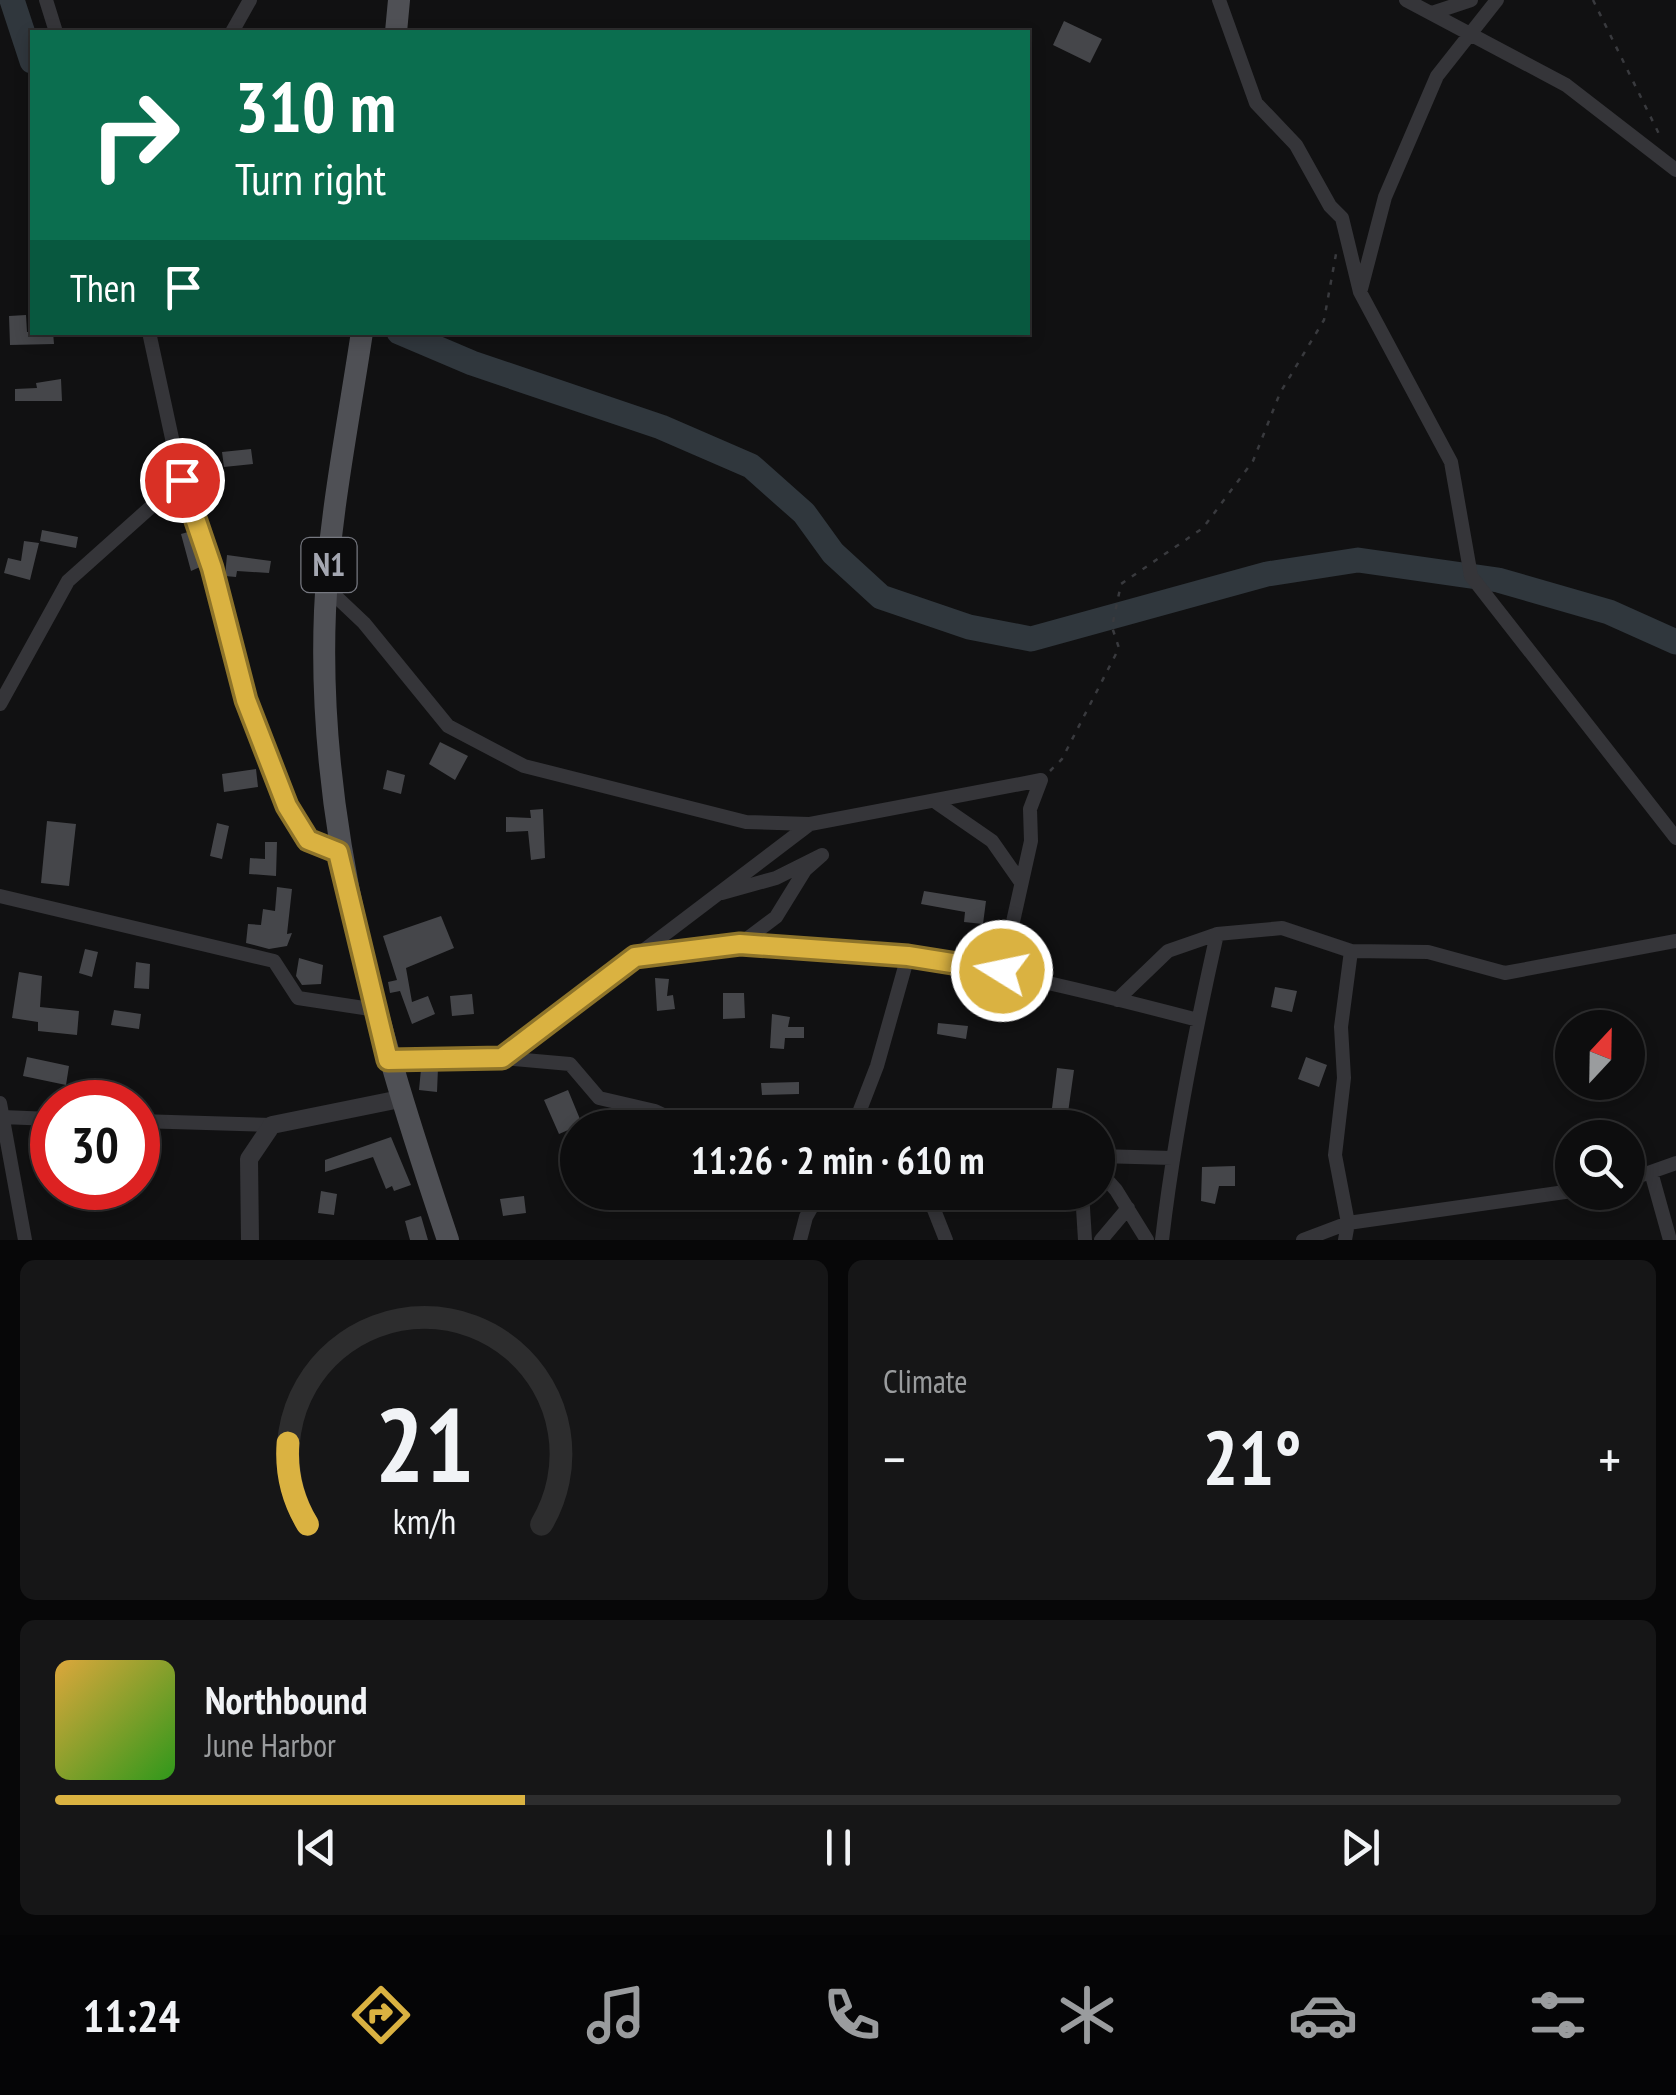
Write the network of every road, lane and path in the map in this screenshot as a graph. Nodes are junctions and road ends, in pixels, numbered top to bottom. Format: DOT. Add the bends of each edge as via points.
graph roads {
  1 [pos="46,0"];
  2 [pos="250,0"];
  3 [pos="399,0"];
  4 [pos="1219,0"];
  5 [pos="1406,0"];
  6 [pos="1471,0"];
  7 [pos="1497,0"];
  8 [pos="1594,0"];
  9 [pos="1432,13"];
  10 [pos="55,30"];
  11 [pos="233,30"];
  12 [pos="396,30"];
  13 [pos="1469,33"];
  14 [pos="1668,151"];
  15 [pos="1676,170"];
  16 [pos="1336,252"];
  17 [pos="1360,292"];
  18 [pos="150,335"];
  19 [pos="362,335"];
  20 [pos="182,480"];
  21 [pos="328,588"];
  22 [pos="0,704"];
  23 [pos="1041,780"];
  24 [pos="937,803"];
  25 [pos="810,824"];
  26 [pos="1676,838"];
  27 [pos="338,852"];
  28 [pos="1020,882"];
  29 [pos="715,895"];
  30 [pos="0,896"];
  31 [pos="1217,934"];
  32 [pos="1676,941"];
  33 [pos="740,944"];
  34 [pos="1351,951"];
  35 [pos="908,956"];
  36 [pos="635,957"];
  37 [pos="1002,971"];
  38 [pos="1117,1000"];
  39 [pos="377,1010"];
  40 [pos="1198,1020"];
  41 [pos="502,1058"];
  42 [pos="388,1060"];
  43 [pos="400,1098"];
  44 [pos="1,1110"];
  45 [pos="646,1110"];
  46 [pos="860,1110"];
  47 [pos="30,1115"];
  48 [pos="160,1122"];
  49 [pos="272,1125"];
  50 [pos="1115,1156"];
  51 [pos="1172,1158"];
  52 [pos="1676,1163"];
  53 [pos="1651,1172"];
  54 [pos="1645,1174"];
  55 [pos="1115,1192"];
  56 [pos="1555,1193"];
  57 [pos="1128,1208"];
  58 [pos="812,1210"];
  59 [pos="934,1210"];
  60 [pos="1083,1210"];
  61 [pos="1348,1223"];
  62 [pos="25,1240"];
  63 [pos="250,1240"];
  64 [pos="448,1240"];
  65 [pos="800,1240"];
  66 [pos="946,1240"];
  67 [pos="1084,1240"];
  68 [pos="1100,1240"];
  69 [pos="1148,1240"];
  70 [pos="1162,1240"];
  71 [pos="1303,1240"];
  72 [pos="1344,1240"];
  73 [pos="1670,1240"];
  1 -- 10 [label="street"];
  2 -- 11 [label="street"];
  3 -- 12 [label="main road"];
  4 -- 17 [label="street" via="1256,103 1296,145 1342,218"];
  5 -- 9 [label="street"];
  6 -- 9 [label="street"];
  7 -- 13 [label="street"];
  8 -- 14 [label="path"];
  9 -- 13 [label="street"];
  13 -- 15 [label="street" via="1566,85"];
  13 -- 17 [label="street" via="1436,76 1385,197"];
  16 -- 23 [label="path" via="1324,320 1280,393 1252,461 1203,528 1120,584 1112,627 1119,648 1062,759"];
  17 -- 26 [label="street" via="1451,462 1472,576"];
  18 -- 20 [label="street"];
  19 -- 21 [label="main road, N1"];
  20 -- 22 [label="street" via="68,580"];
  20 -- 27 [label="street" via="246,700 287,806 308,840"];
  21 -- 25 [label="street" via="448,726 524,766 746,822"];
  21 -- 27 [label="main road, N1" via="327,734"];
  23 -- 24 [label="street"];
  23 -- 28 [label="street"];
  24 -- 25 [label="street"];
  24 -- 28 [label="street" via="992,841"];
  25 -- 29 [label="street"];
  27 -- 39 [label="main road, N1"];
  28 -- 37 [label="street"];
  29 -- 33 [label="street" via="776,878 822,855 776,917"];
  29 -- 36 [label="street"];
  30 -- 39 [label="street" via="274,961 298,998"];
  31 -- 34 [label="street" via="1282,928"];
  31 -- 38 [label="street" via="1168,951"];
  31 -- 40 [label="street"];
  32 -- 34 [label="street" via="1505,972 1428,952"];
  33 -- 35 [label="street"];
  33 -- 36 [label="street"];
  34 -- 61 [label="street" via="1335,1154"];
  35 -- 37 [label="street"];
  35 -- 46 [label="street"];
  36 -- 41 [label="street"];
  37 -- 38 [label="street"];
  38 -- 40 [label="street"];
  39 -- 42 [label="main road, N1"];
  40 -- 51 [label="street"];
  41 -- 42 [label="street"];
  41 -- 45 [label="street" via="570,1064 600,1098"];
  42 -- 43 [label="main road, N1"];
  43 -- 49 [label="street"];
  43 -- 64 [label="main road, N1"];
  44 -- 47 [label="street"];
  44 -- 62 [label="street"];
  48 -- 49 [label="street"];
  49 -- 63 [label="street" via="249,1159"];
  50 -- 51 [label="street"];
  51 -- 70 [label="street"];
  52 -- 53 [label="street"];
  53 -- 54 [label="street"];
  53 -- 73 [label="street"];
  55 -- 57 [label="street"];
  56 -- 61 [label="street"];
  57 -- 68 [label="street"];
  57 -- 69 [label="street"];
  58 -- 65 [label="street"];
  59 -- 66 [label="street"];
  60 -- 67 [label="street"];
  61 -- 71 [label="street"];
  61 -- 72 [label="street"];
}
